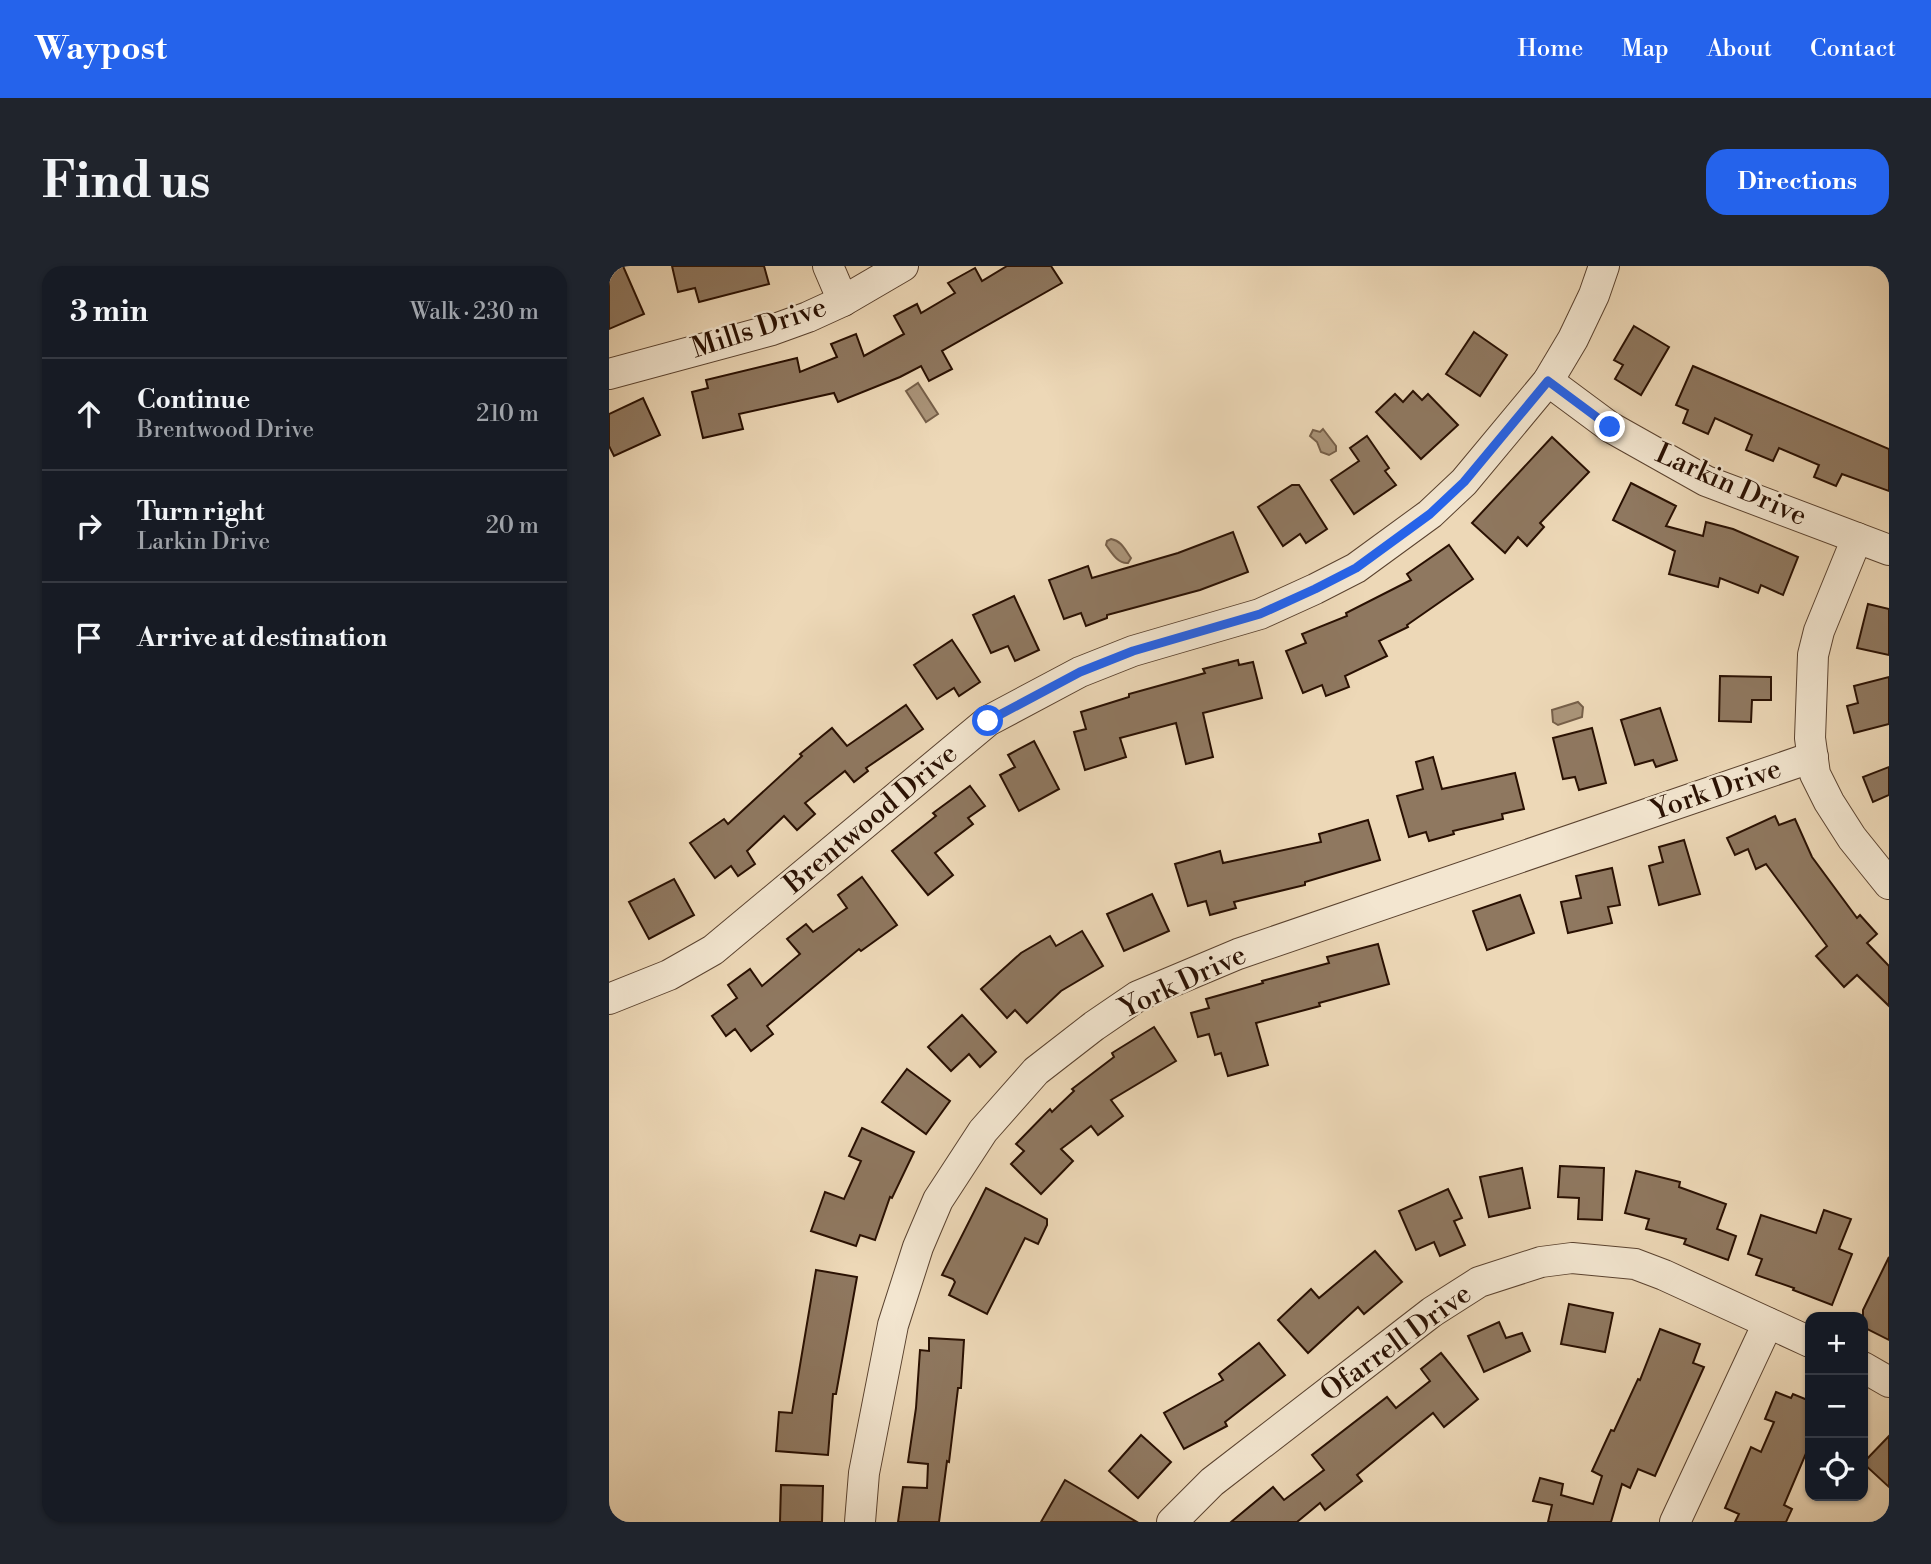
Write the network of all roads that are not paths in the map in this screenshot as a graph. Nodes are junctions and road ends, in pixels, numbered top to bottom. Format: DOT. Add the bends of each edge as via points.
graph roads {
  1 [pos="828,266"];
  2 [pos="903,266"];
  3 [pos="1604,266"];
  4 [pos="843,301"];
  5 [pos="609,374"];
  6 [pos="1548,381"];
  7 [pos="1857,538"];
  8 [pos="1889,550"];
  9 [pos="1813,757"];
  10 [pos="1889,884"];
  11 [pos="609,999"];
  12 [pos="1768,1323"];
  13 [pos="1805,1340"];
  14 [pos="1868,1370"];
  15 [pos="1889,1382"];
  16 [pos="860,1522"];
  17 [pos="1172,1522"];
  18 [pos="1675,1522"];
  1 -- 4 [label="street"];
  2 -- 4 [label="street, Mills Drive"];
  3 -- 6 [label="street, Brentwood Drive" via="1573,339"];
  4 -- 5 [label="street, Mills Drive" via="772,330"];
  6 -- 7 [label="street, Larkin Drive" via="1610,427 1706,481"];
  6 -- 11 [label="street, Brentwood Drive" via="1455,490 1356,568 1260,614 1133,651 1024,700 988,721 713,950 669,975"];
  7 -- 8 [label="street, Larkin Drive"];
  7 -- 9 [label="street" via="1813,655"];
  9 -- 10 [label="street" via="1815,774 1829,802"];
  9 -- 16 [label="street, York Drive" via="1238,954 1138,996 1036,1071 983,1131 938,1200 918,1247 893,1325"];
  12 -- 13 [label="street, Ofarrell Drive"];
  12 -- 17 [label="street, Ofarrell Drive" via="1635,1264 1572,1258 1505,1272 1432,1312 1212,1482"];
  12 -- 18 [label="street"];
  14 -- 15 [label="street"];
}
